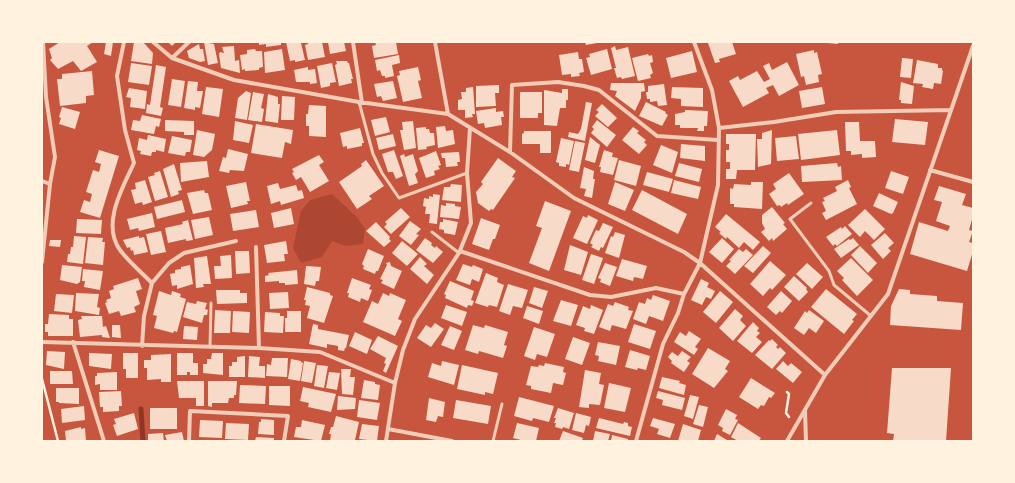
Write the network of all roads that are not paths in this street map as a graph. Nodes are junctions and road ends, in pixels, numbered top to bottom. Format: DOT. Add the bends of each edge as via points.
graph roads {
  1 [pos="43,42"];
  2 [pos="124,42"];
  3 [pos="153,42"];
  4 [pos="189,42"];
  5 [pos="353,42"];
  6 [pos="435,42"];
  7 [pos="694,42"];
  8 [pos="973,46"];
  9 [pos="172,58"];
  10 [pos="44,96"];
  11 [pos="361,103"];
  12 [pos="952,110"];
  13 [pos="448,114"];
  14 [pos="470,128"];
  15 [pos="719,128"];
  16 [pos="718,140"];
  17 [pos="510,152"];
  18 [pos="930,170"];
  19 [pos="467,173"];
  20 [pos="42,181"];
  21 [pos="973,182"];
  22 [pos="50,184"];
  23 [pos="811,203"];
  24 [pos="432,232"];
  25 [pos="236,241"];
  26 [pos="256,247"];
  27 [pos="460,252"];
  28 [pos="42,262"];
  29 [pos="700,263"];
  30 [pos="152,283"];
  31 [pos="684,294"];
  32 [pos="211,303"];
  33 [pos="871,316"];
  34 [pos="42,342"];
  35 [pos="73,342"];
  36 [pos="142,346"];
  37 [pos="210,347"];
  38 [pos="258,348"];
  39 [pos="825,375"];
  40 [pos="395,383"];
  41 [pos="502,404"];
  42 [pos="805,409"];
  43 [pos="388,429"];
  44 [pos="104,441"];
  45 [pos="189,441"];
  46 [pos="284,441"];
  47 [pos="386,441"];
  48 [pos="452,441"];
  49 [pos="493,441"];
  50 [pos="636,441"];
  51 [pos="787,441"];
  52 [pos="806,441"];
  1 -- 10 [label="street"];
  2 -- 30 [label="street" via="117,76 125,130 134,163 113,217 114,235 119,249"];
  3 -- 9 [label="street"];
  4 -- 9 [label="street"];
  5 -- 11 [label="street"];
  6 -- 13 [label="street"];
  7 -- 15 [label="street" via="712,90"];
  8 -- 12 [label="street"];
  9 -- 11 [label="street" via="234,80"];
  10 -- 22 [label="street" via="55,157"];
  11 -- 13 [label="street"];
  11 -- 19 [label="lane" via="373,154 399,198"];
  12 -- 15 [label="street" via="836,112"];
  12 -- 18 [label="street"];
  13 -- 14 [label="street"];
  14 -- 17 [label="street"];
  14 -- 19 [label="street"];
  15 -- 16 [label="street"];
  16 -- 17 [label="street" via="657,136 599,90 558,82 512,85"];
  16 -- 29 [label="street" via="718,185"];
  17 -- 29 [label="street" via="574,198 684,252"];
  18 -- 21 [label="street"];
  18 -- 33 [label="street" via="888,294"];
  19 -- 27 [label="street" via="471,223"];
  20 -- 22 [label="street"];
  22 -- 28 [label="street"];
  23 -- 33 [label="lane" via="790,219 829,271 834,285"];
  24 -- 27 [label="lane"];
  25 -- 30 [label="street" via="184,253 169,263"];
  26 -- 38 [label="street"];
  27 -- 31 [label="street" via="590,295 611,297 656,288"];
  27 -- 40 [label="street" via="415,319 403,350"];
  29 -- 31 [label="street"];
  29 -- 39 [label="street"];
  30 -- 36 [label="street" via="144,316"];
  31 -- 50 [label="street" via="663,344"];
  32 -- 37 [label="lane"];
  33 -- 39 [label="street"];
  34 -- 35 [label="street"];
  35 -- 36 [label="street"];
  35 -- 44 [label="street"];
  36 -- 37 [label="street"];
  37 -- 38 [label="street"];
  38 -- 40 [label="street" via="320,352"];
  39 -- 42 [label="street"];
  40 -- 43 [label="street"];
  41 -- 49 [label="lane"];
  42 -- 51 [label="street"];
  42 -- 52 [label="street"];
  43 -- 47 [label="street"];
  43 -- 48 [label="street"];
  45 -- 46 [label="street" via="190,411 288,416"];
}
